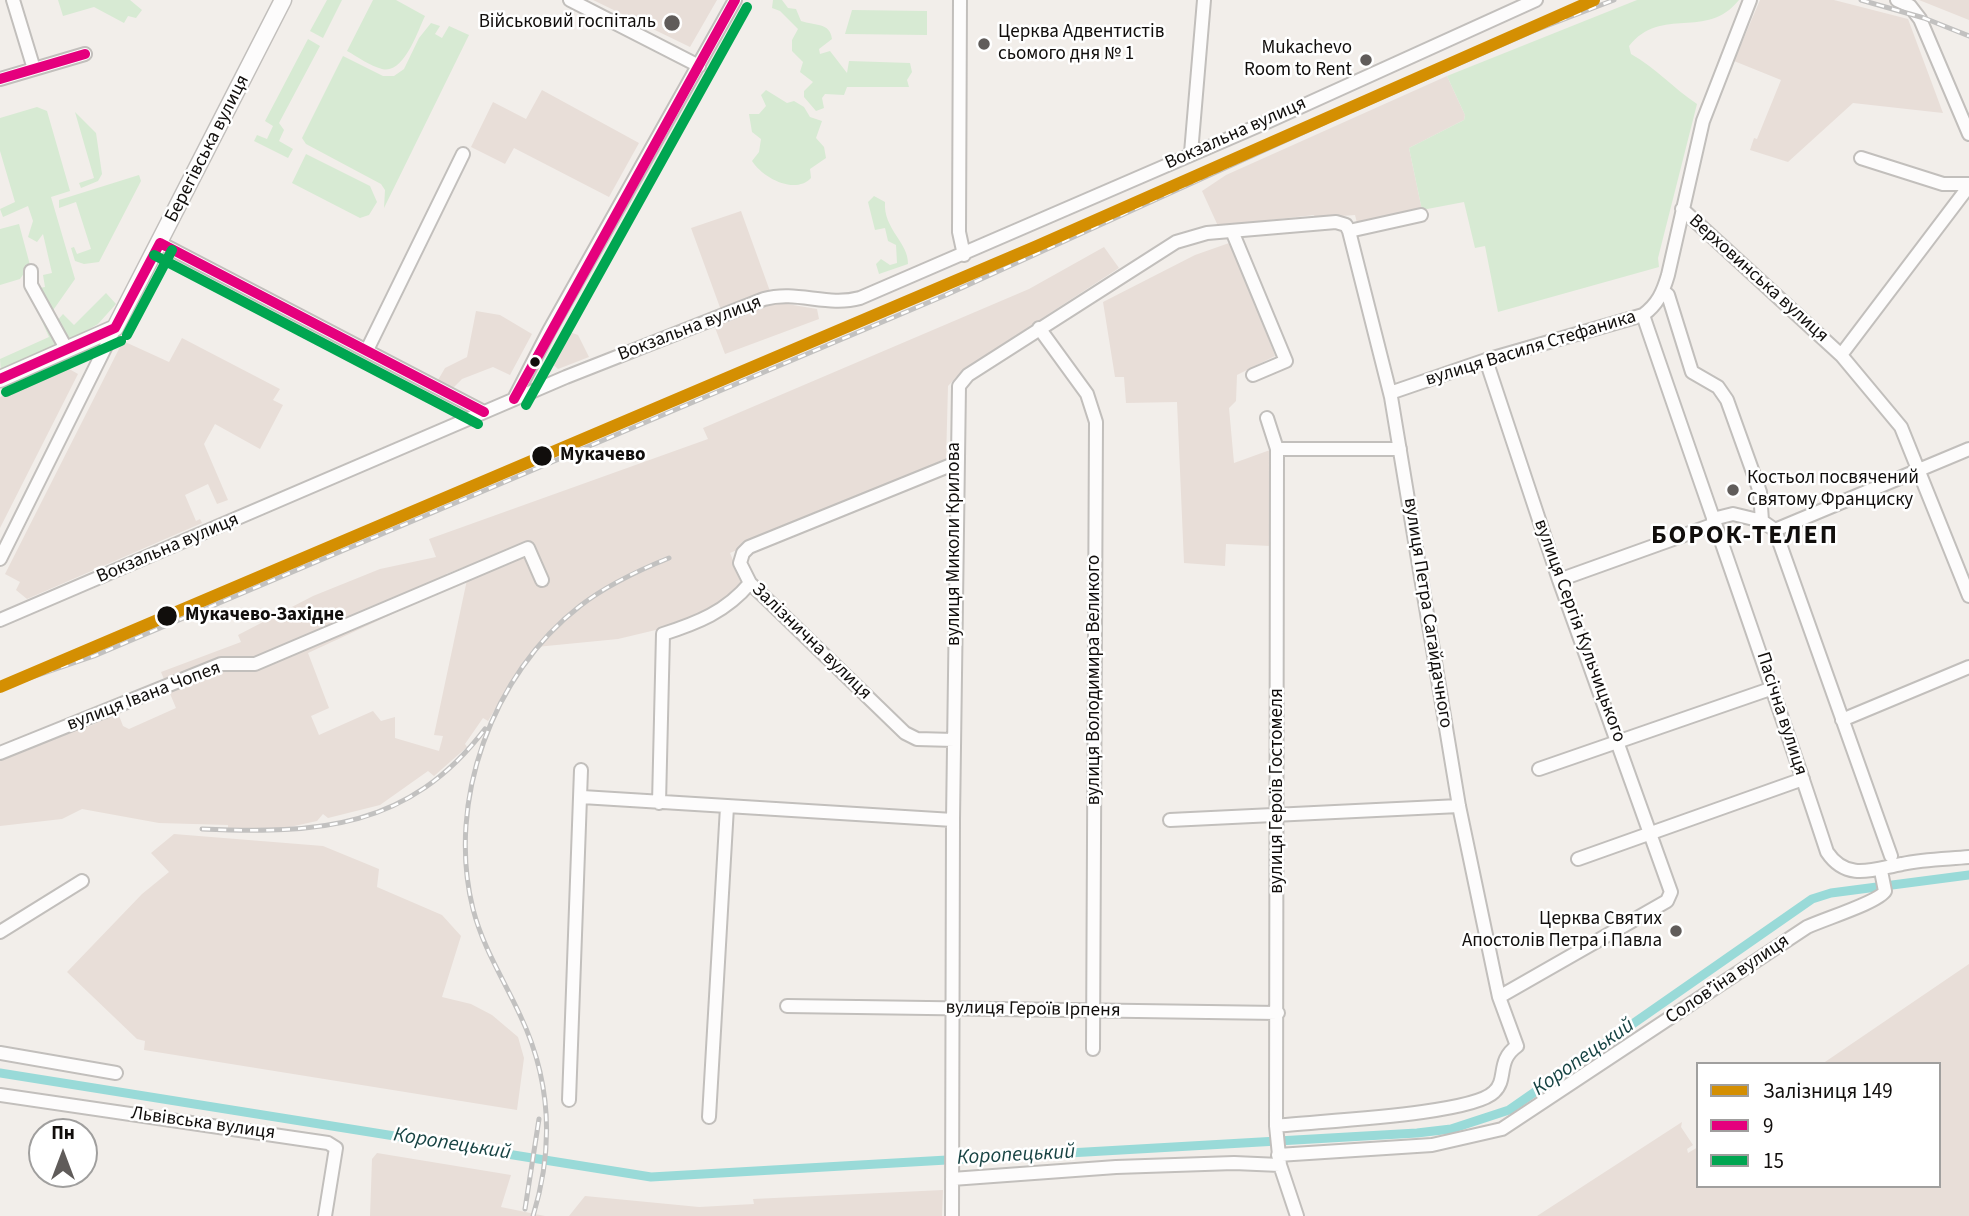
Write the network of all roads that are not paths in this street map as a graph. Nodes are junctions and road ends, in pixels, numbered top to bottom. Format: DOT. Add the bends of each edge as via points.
graph roads {
  1 [pos="13,0"];
  2 [pos="284,0"];
  3 [pos="570,0"];
  4 [pos="735,0"];
  5 [pos="960,0"];
  6 [pos="1204,0"];
  7 [pos="1536,0"];
  8 [pos="1750,0"];
  9 [pos="1896,0"];
  10 [pos="85,54"];
  11 [pos="699,66"];
  12 [pos="34,69"];
  13 [pos="0,79"];
  14 [pos="1969,134"];
  15 [pos="1191,153"];
  16 [pos="463,154"];
  17 [pos="1861,159"];
  18 [pos="1969,185"];
  19 [pos="1682,209"];
  20 [pos="1421,215"];
  21 [pos="1232,231"];
  22 [pos="1349,231"];
  23 [pos="160,243"];
  24 [pos="964,255"];
  25 [pos="31,271"];
  26 [pos="1663,291"];
  27 [pos="1643,315"];
  28 [pos="115,328"];
  29 [pos="1039,328"];
  30 [pos="66,350"];
  31 [pos="368,350"];
  32 [pos="1841,355"];
  33 [pos="1486,360"];
  34 [pos="1253,375"];
  35 [pos="0,379"];
  36 [pos="1390,393"];
  37 [pos="514,399"];
  38 [pos="484,412"];
  39 [pos="1267,418"];
  40 [pos="1278,449"];
  41 [pos="1400,449"];
  42 [pos="1969,449"];
  43 [pos="956,463"];
  44 [pos="1919,467"];
  45 [pos="1714,521"];
  46 [pos="1762,522"];
  47 [pos="1775,530"];
  48 [pos="0,559"];
  49 [pos="542,580"];
  50 [pos="1559,580"];
  51 [pos="750,583"];
  52 [pos="1969,596"];
  53 [pos="0,620"];
  54 [pos="1969,667"];
  55 [pos="1773,688"];
  56 [pos="1842,720"];
  57 [pos="954,740"];
  58 [pos="1618,742"];
  59 [pos="0,753"];
  60 [pos="1539,769"];
  61 [pos="581,770"];
  62 [pos="1803,779"];
  63 [pos="582,797"];
  64 [pos="659,803"];
  65 [pos="1459,806"];
  66 [pos="727,807"];
  67 [pos="1278,817"];
  68 [pos="953,820"];
  69 [pos="1170,820"];
  70 [pos="1651,833"];
  71 [pos="1891,856"];
  72 [pos="1969,858"];
  73 [pos="1577,859"];
  74 [pos="82,881"];
  75 [pos="1883,881"];
  76 [pos="0,932"];
  77 [pos="1499,997"];
  78 [pos="787,1006"];
  79 [pos="952,1009"];
  80 [pos="1093,1011"];
  81 [pos="1278,1013"];
  82 [pos="1093,1049"];
  83 [pos="0,1053"];
  84 [pos="116,1073"];
  85 [pos="0,1095"];
  86 [pos="569,1100"];
  87 [pos="709,1117"];
  88 [pos="1278,1145"];
  89 [pos="952,1175"];
  90 [pos="325,1216"];
  91 [pos="952,1216"];
  92 [pos="1297,1216"];
  1 -- 12 [label="street"];
  2 -- 23 [label="main road, Берегівська вулиця"];
  3 -- 11 [label="street"];
  4 -- 11 [label="street"];
  5 -- 24 [label="street" via="960,232"];
  6 -- 15 [label="street"];
  7 -- 15 [label="street, Вокзальна вулиця"];
  8 -- 19 [label="street, Верховинська вулиця" via="1713,89"];
  9 -- 14 [label="street" via="1910,6 1920,19"];
  10 -- 12 [label="street"];
  11 -- 37 [label="street"];
  12 -- 13 [label="street"];
  15 -- 24 [label="street, Вокзальна вулиця"];
  16 -- 31 [label="street"];
  17 -- 18 [label="street, Верховинська вулиця" via="1943,184"];
  18 -- 32 [label="street, Верховинська вулиця"];
  19 -- 26 [label="street, вулиця Василя Стефаника"];
  19 -- 32 [label="street, Верховинська вулиця"];
  20 -- 22 [label="street, вулиця Миколи Крилова"];
  21 -- 22 [label="street, вулиця Миколи Крилова" via="1336,222"];
  21 -- 29 [label="street, вулиця Миколи Крилова" via="1176,242"];
  21 -- 34 [label="street" via="1286,361"];
  22 -- 36 [label="street, вулиця Петра Сагайдачного"];
  23 -- 28 [label="main road, Берегівська вулиця"];
  23 -- 31 [label="street"];
  24 -- 37 [label="street, Вокзальна вулиця" via="850,301 831,303 788,295 764,299"];
  25 -- 30 [label="street" via="31,285"];
  26 -- 27 [label="street, вулиця Василя Стефаника"];
  26 -- 46 [label="street" via="1692,372 1718,387 1727,400 1760,492"];
  27 -- 33 [label="street, вулиця Василя Стефаника"];
  27 -- 45 [label="street, Пасічна вулиця"];
  28 -- 30 [label="main road"];
  28 -- 48 [label="street, Берегівська вулиця"];
  29 -- 43 [label="street, вулиця Миколи Крилова" via="968,374 959,386"];
  29 -- 80 [label="street, вулиця Володимира Великого" via="1087,394 1096,422"];
  30 -- 35 [label="main road"];
  31 -- 38 [label="street"];
  32 -- 44 [label="street" via="1900,427"];
  33 -- 36 [label="street, вулиця Василя Стефаника"];
  33 -- 50 [label="street, вулиця Сергія Кульчицького"];
  36 -- 41 [label="street, вулиця Петра Сагайдачного"];
  37 -- 38 [label="street, Вокзальна вулиця"];
  38 -- 53 [label="street, Вокзальна вулиця"];
  39 -- 40 [label="street, вулиця Героїв Гостомеля"];
  40 -- 41 [label="street"];
  40 -- 67 [label="street, вулиця Героїв Гостомеля"];
  41 -- 65 [label="street, вулиця Петра Сагайдачного"];
  42 -- 44 [label="street"];
  43 -- 51 [label="street, Залізнична вулиця" via="749,547 740,564"];
  43 -- 57 [label="street, вулиця Миколи Крилова"];
  44 -- 47 [label="street"];
  44 -- 52 [label="street"];
  45 -- 46 [label="street" via="1733,514"];
  45 -- 50 [label="street"];
  45 -- 55 [label="street, Пасічна вулиця"];
  46 -- 47 [label="street"];
  47 -- 56 [label="street"];
  49 -- 59 [label="street, вулиця Івана Чопея" via="528,548 255,664 221,664"];
  50 -- 58 [label="street, вулиця Сергія Кульчицького"];
  51 -- 57 [label="street, Залізнична вулиця" via="905,733 917,739"];
  51 -- 64 [label="street" via="713,615 663,634"];
  54 -- 56 [label="street"];
  55 -- 58 [label="street"];
  55 -- 62 [label="street, Пасічна вулиця"];
  56 -- 71 [label="street"];
  57 -- 68 [label="street, вулиця Миколи Крилова"];
  58 -- 60 [label="street"];
  58 -- 70 [label="street, вулиця Сергія Кульчицького"];
  61 -- 63 [label="street"];
  62 -- 70 [label="street"];
  62 -- 75 [label="street, Пасічна вулиця" via="1833,861"];
  63 -- 64 [label="street"];
  63 -- 86 [label="street"];
  64 -- 66 [label="street"];
  65 -- 67 [label="street"];
  65 -- 77 [label="street, вулиця Петра Сагайдачного"];
  66 -- 68 [label="street"];
  66 -- 87 [label="street"];
  67 -- 69 [label="street"];
  67 -- 81 [label="street, вулиця Героїв Гостомеля"];
  68 -- 79 [label="street, вулиця Миколи Крилова"];
  70 -- 73 [label="street"];
  70 -- 77 [label="street, вулиця Сергія Кульчицького" via="1671,886 1667,901"];
  72 -- 75 [label="street" via="1900,864"];
  74 -- 76 [label="street"];
  75 -- 88 [label="street, Соловʼїна вулиця" via="1871,903 1807,927 1502,1129 1432,1144"];
  77 -- 88 [label="street, вулиця Петра Сагайдачного" via="1517,1046 1507,1053 1493,1094 1443,1110"];
  78 -- 79 [label="street, вулиця Героїв Ірпеня"];
  79 -- 80 [label="street, вулиця Героїв Ірпеня"];
  79 -- 89 [label="street, вулиця Миколи Крилова"];
  80 -- 81 [label="street, вулиця Героїв Ірпеня"];
  80 -- 82 [label="street, вулиця Володимира Великого"];
  81 -- 88 [label="street, вулиця Героїв Гостомеля"];
  83 -- 84 [label="street"];
  85 -- 90 [label="street, Львівська вулиця" via="328,1143 336,1149"];
  88 -- 89 [label="street" via="1254,1163"];
  88 -- 92 [label="street, вулиця Героїв Гостомеля"];
  89 -- 91 [label="street, вулиця Миколи Крилова"];
}
